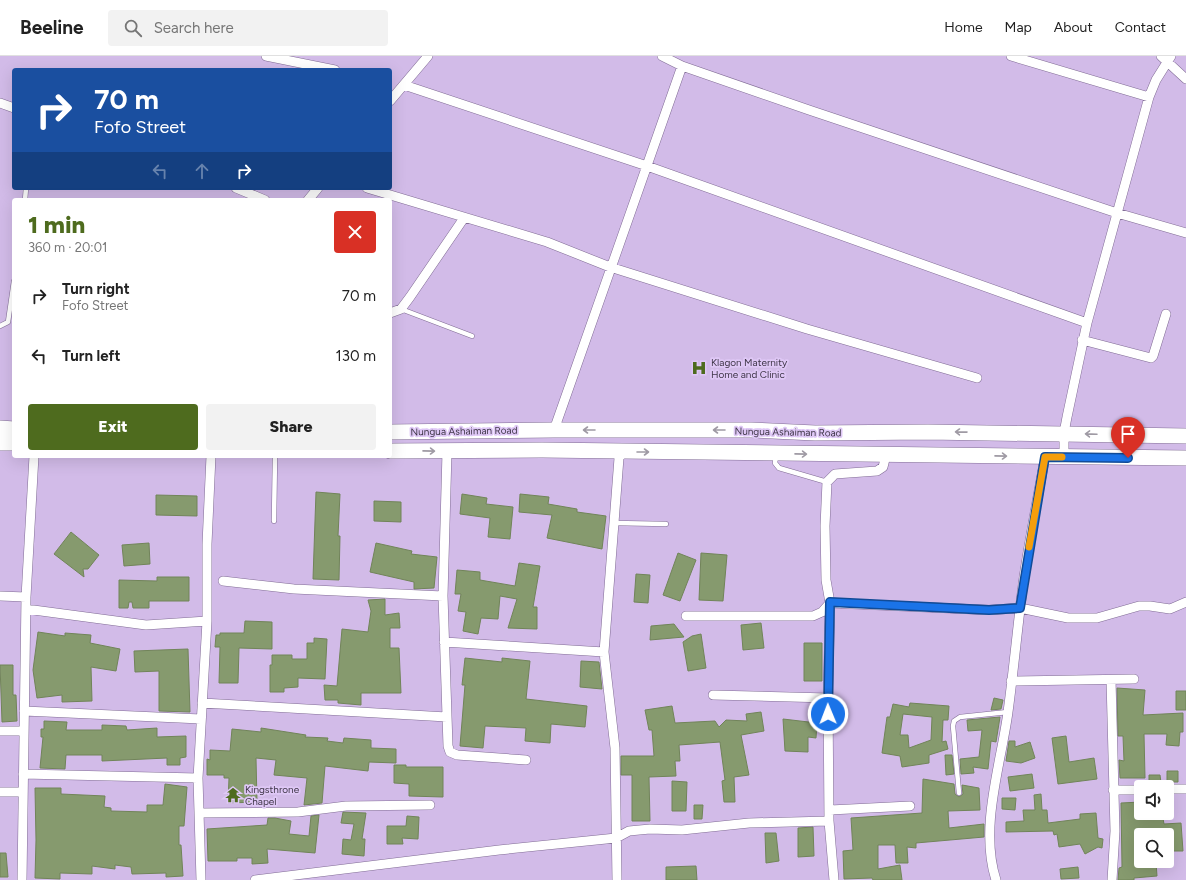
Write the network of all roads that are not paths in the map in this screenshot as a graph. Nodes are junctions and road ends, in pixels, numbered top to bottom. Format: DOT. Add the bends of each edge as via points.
graph roads {
  1 [pos="266,56"];
  2 [pos="428,56"];
  3 [pos="662,56"];
  4 [pos="1011,56"];
  5 [pos="1166,58"];
  6 [pos="682,66"];
  7 [pos="325,68"];
  8 [pos="1186,79"];
  9 [pos="404,84"];
  10 [pos="392,97"];
  11 [pos="1149,97"];
  12 [pos="0,103"];
  13 [pos="12,107"];
  14 [pos="647,166"];
  15 [pos="241,190"];
  16 [pos="316,190"];
  17 [pos="373,190"];
  18 [pos="260,198"];
  19 [pos="310,198"];
  20 [pos="1117,213"];
  21 [pos="464,218"];
  22 [pos="1186,233"];
  23 [pos="610,267"];
  24 [pos="12,295"];
  25 [pos="401,309"];
  26 [pos="392,311"];
  27 [pos="1166,314"];
  28 [pos="1086,323"];
  29 [pos="0,326"];
  30 [pos="472,336"];
  31 [pos="1082,340"];
  32 [pos="977,378"];
  33 [pos="0,428"];
  34 [pos="12,429"];
  35 [pos="554,430"];
  36 [pos="392,432"];
  37 [pos="1064,433"];
  38 [pos="1186,436"];
  39 [pos="12,442"];
  40 [pos="0,443"];
  41 [pos="392,451"];
  42 [pos="447,452"];
  43 [pos="623,452"];
  44 [pos="776,453"];
  45 [pos="886,455"];
  46 [pos="1045,457"];
  47 [pos="1064,457"];
  48 [pos="34,458"];
  49 [pos="211,458"];
  50 [pos="275,458"];
  51 [pos="1186,458"];
  52 [pos="827,482"];
  53 [pos="274,521"];
  54 [pos="614,523"];
  55 [pos="666,524"];
  56 [pos="223,581"];
  57 [pos="0,596"];
  58 [pos="443,596"];
  59 [pos="26,597"];
  60 [pos="830,602"];
  61 [pos="1186,602"];
  62 [pos="1020,608"];
  63 [pos="26,609"];
  64 [pos="686,616"];
  65 [pos="206,621"];
  66 [pos="444,642"];
  67 [pos="604,652"];
  68 [pos="1134,679"];
  69 [pos="1111,680"];
  70 [pos="1011,681"];
  71 [pos="712,696"];
  72 [pos="828,698"];
  73 [pos="202,703"];
  74 [pos="24,711"];
  75 [pos="1008,712"];
  76 [pos="447,717"];
  77 [pos="201,718"];
  78 [pos="0,731"];
  79 [pos="23,731"];
  80 [pos="526,760"];
  81 [pos="23,774"];
  82 [pos="198,778"];
  83 [pos="1174,789"];
  84 [pos="1186,789"];
  85 [pos="1113,790"];
  86 [pos="1134,790"];
  87 [pos="0,792"];
  88 [pos="22,792"];
  89 [pos="959,793"];
  90 [pos="430,806"];
  91 [pos="910,806"];
  92 [pos="830,810"];
  93 [pos="200,813"];
  94 [pos="829,821"];
  95 [pos="616,838"];
  96 [pos="22,880"];
  97 [pos="201,880"];
  98 [pos="255,880"];
  99 [pos="617,880"];
  100 [pos="834,880"];
  101 [pos="996,880"];
  102 [pos="1112,880"];
  1 -- 7 [label="street"];
  2 -- 9 [label="street"];
  3 -- 6 [label="street"];
  4 -- 11 [label="street"];
  5 -- 8 [label="street"];
  5 -- 11 [label="street"];
  6 -- 14 [label="street"];
  6 -- 20 [label="street"];
  9 -- 10 [label="street"];
  9 -- 14 [label="street"];
  11 -- 20 [label="street"];
  12 -- 13 [label="street"];
  14 -- 23 [label="street"];
  14 -- 28 [label="street"];
  15 -- 18 [label="street"];
  16 -- 19 [label="street"];
  17 -- 21 [label="street"];
  20 -- 22 [label="street"];
  20 -- 28 [label="street"];
  21 -- 23 [label="street" via="547,242"];
  21 -- 25 [label="street"];
  23 -- 32 [label="street" via="807,329"];
  23 -- 35 [label="street"];
  24 -- 29 [label="lane" via="8,322"];
  25 -- 26 [label="street"];
  25 -- 30 [label="lane"];
  27 -- 31 [label="street" via="1151,358"];
  28 -- 31 [label="street"];
  31 -- 37 [label="street"];
  33 -- 34 [label="main road"];
  35 -- 36 [label="main road, Nungua Ashaiman Road"];
  37 -- 35 [label="main road, Nungua Ashaiman Road, one-way"];
  38 -- 37 [label="main road, Nungua Ashaiman Road, one-way"];
  37 -- 47 [label="street"];
  39 -- 40 [label="main road"];
  41 -- 42 [label="main road, Nungua Ashaiman Road, one-way"];
  42 -- 43 [label="main road, Nungua Ashaiman Road"];
  42 -- 58 [label="street"];
  43 -- 44 [label="main road, Nungua Ashaiman Road, one-way"];
  43 -- 54 [label="street" via="619,458"];
  44 -- 45 [label="main road, Nungua Ashaiman Road, one-way"];
  44 -- 52 [label="lane" via="775,463 779,468"];
  45 -- 46 [label="main road, Nungua Ashaiman Road, one-way"];
  45 -- 52 [label="street" via="883,467 877,471 835,474"];
  46 -- 47 [label="main road, Nungua Ashaiman Road"];
  46 -- 62 [label="street"];
  47 -- 51 [label="main road, Nungua Ashaiman Road"];
  48 -- 59 [label="street"];
  49 -- 65 [label="street"];
  50 -- 53 [label="lane"];
  52 -- 60 [label="street" via="824,526 826,580"];
  54 -- 55 [label="lane"];
  54 -- 67 [label="street"];
  56 -- 58 [label="street" via="294,589"];
  57 -- 59 [label="street"];
  58 -- 66 [label="street"];
  59 -- 63 [label="street"];
  60 -- 62 [label="street" via="989,610"];
  60 -- 64 [label="street" via="822,612 813,616"];
  60 -- 72 [label="street"];
  61 -- 62 [label="street" via="1170,608 1139,606 1098,618 1068,618"];
  62 -- 70 [label="street"];
  63 -- 65 [label="street" via="146,625"];
  63 -- 74 [label="street"];
  65 -- 73 [label="street"];
  66 -- 67 [label="street"];
  66 -- 76 [label="street"];
  67 -- 95 [label="street" via="615,748"];
  68 -- 69 [label="street"];
  69 -- 70 [label="street"];
  69 -- 85 [label="street"];
  70 -- 75 [label="street"];
  71 -- 72 [label="street"];
  72 -- 92 [label="street"];
  73 -- 76 [label="street"];
  73 -- 77 [label="street"];
  74 -- 77 [label="street"];
  74 -- 79 [label="street"];
  75 -- 89 [label="lane" via="960,717 954,721"];
  75 -- 101 [label="street" via="994,793 990,836 992,869"];
  76 -- 80 [label="street" via="450,752 457,755"];
  77 -- 82 [label="street"];
  78 -- 79 [label="street"];
  79 -- 81 [label="street"];
  81 -- 82 [label="street"];
  81 -- 88 [label="street"];
  82 -- 93 [label="street"];
  83 -- 84 [label="street"];
  85 -- 86 [label="street"];
  85 -- 102 [label="street" via="1115,831"];
  87 -- 88 [label="street"];
  88 -- 96 [label="street"];
  90 -- 93 [label="street" via="346,806 298,812"];
  91 -- 92 [label="street"];
  92 -- 94 [label="street"];
  93 -- 97 [label="street"];
  94 -- 95 [label="street" via="682,830 650,829 629,831"];
  94 -- 100 [label="street"];
  95 -- 98 [label="street"];
  95 -- 99 [label="street"];
}
